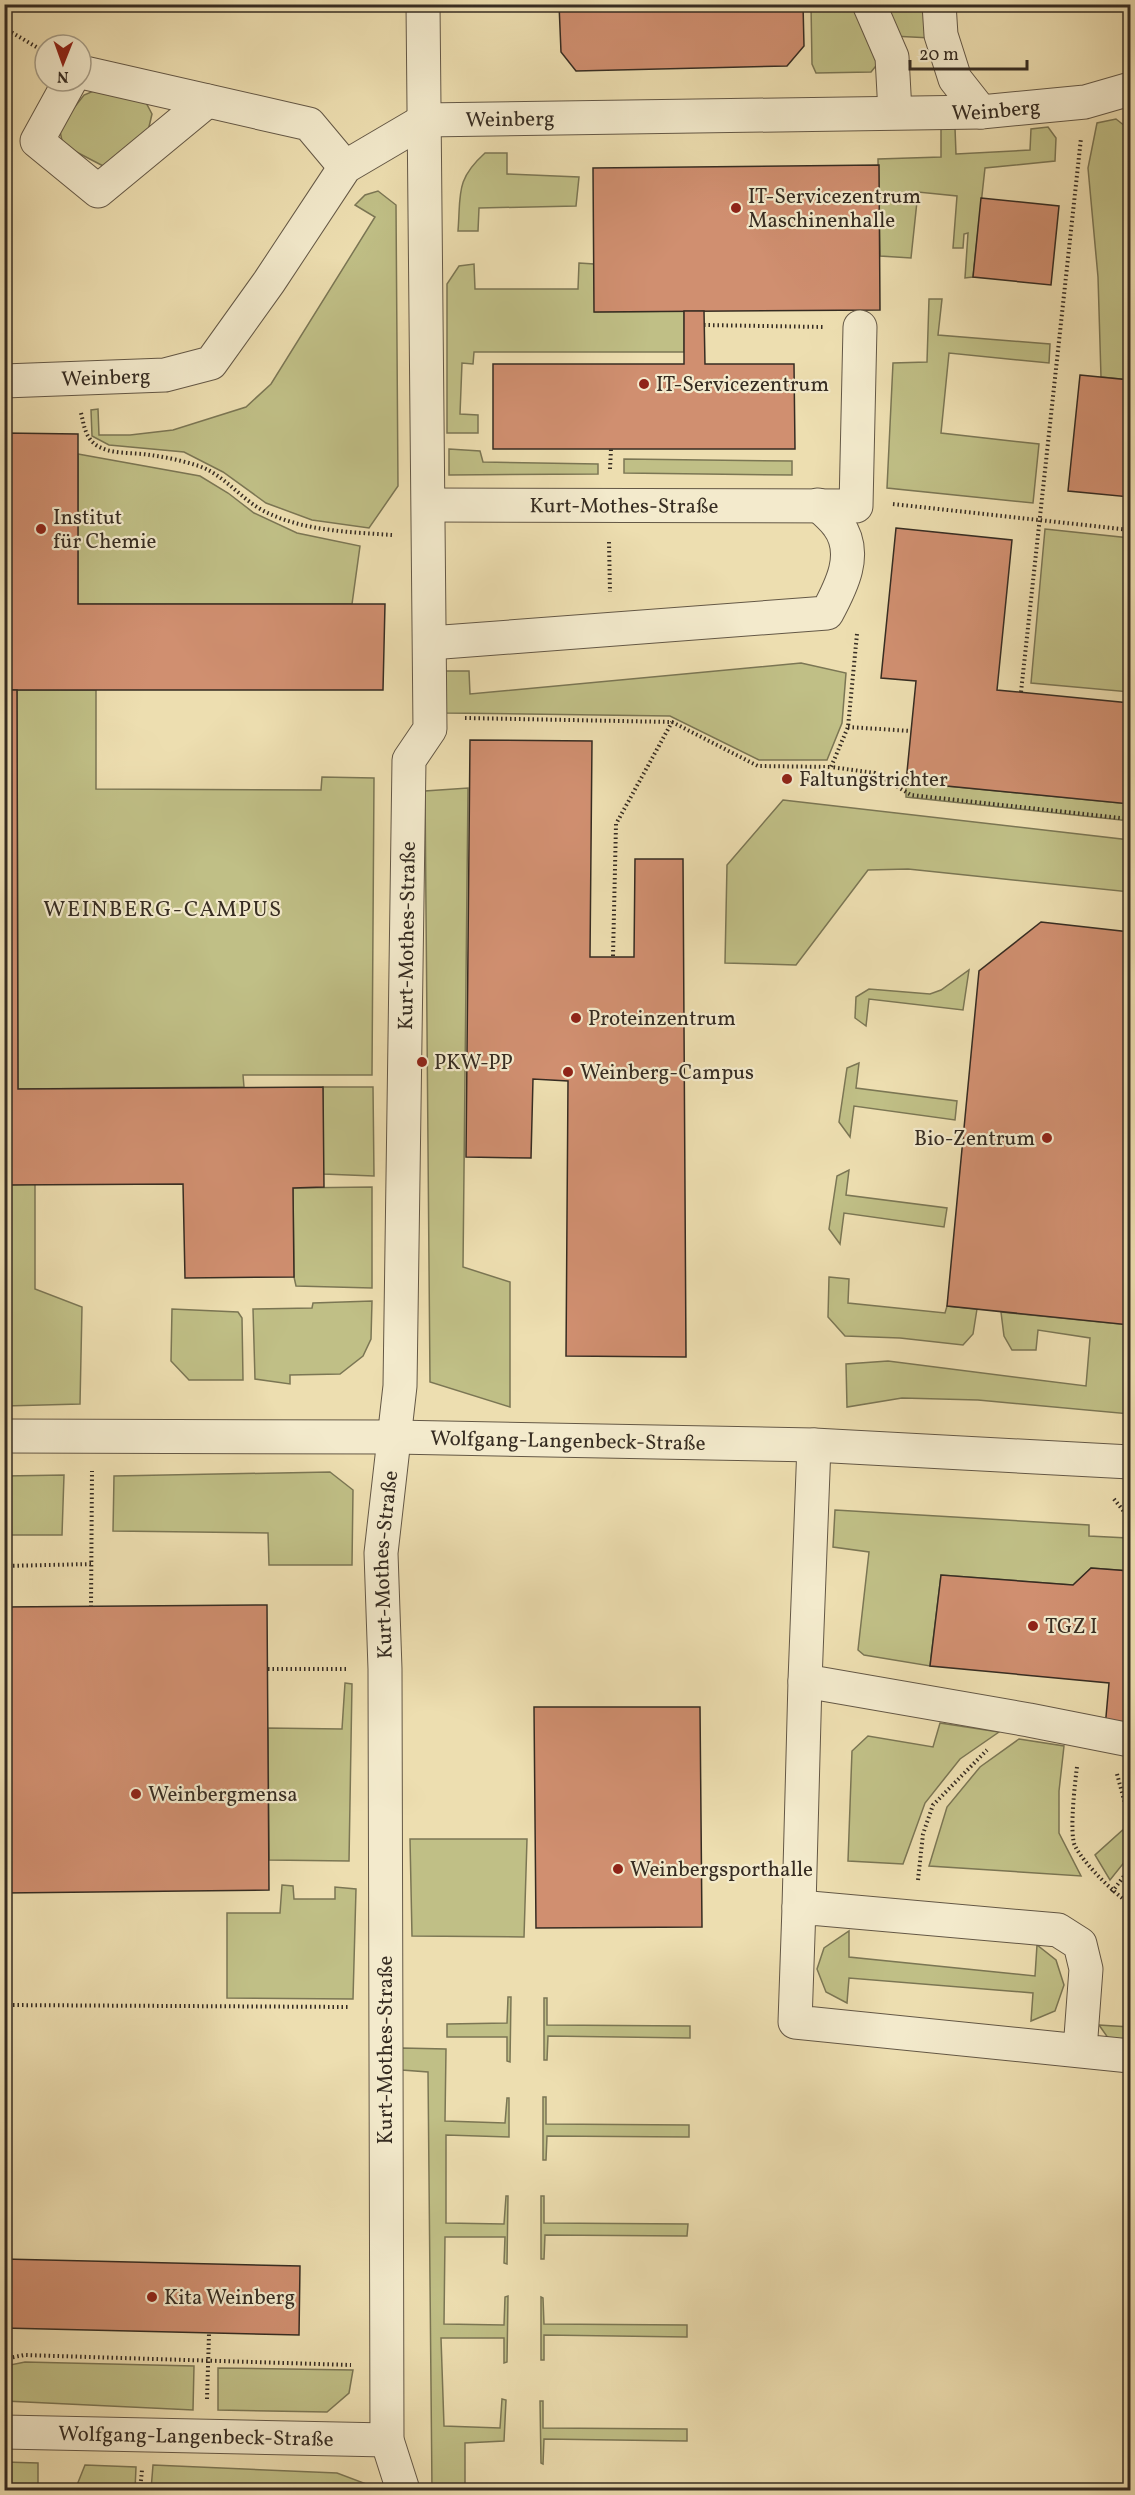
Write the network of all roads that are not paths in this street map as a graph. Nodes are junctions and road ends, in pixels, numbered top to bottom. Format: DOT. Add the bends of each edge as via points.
graph roads {
  1 [pos="423,4"];
  2 [pos="869,4"];
  3 [pos="939,4"];
  4 [pos="93,75"];
  5 [pos="1131,89"];
  6 [pos="63,93"];
  7 [pos="207,101"];
  8 [pos="895,112"];
  9 [pos="981,112"];
  10 [pos="425,120"];
  11 [pos="345,167"];
  12 [pos="860,327"];
  13 [pos="4,381"];
  14 [pos="429,505"];
  15 [pos="818,505"];
  16 [pos="430,643"];
  17 [pos="4,1436"];
  18 [pos="394,1437"];
  19 [pos="814,1445"];
  20 [pos="1131,1462"];
  21 [pos="805,1681"];
  22 [pos="1126,1739"];
  23 [pos="799,1907"];
  24 [pos="1080,2050"];
  25 [pos="1131,2056"];
  26 [pos="4,2432"];
  27 [pos="387,2440"];
  28 [pos="403,2490"];
  1 -- 10 [label="street, Kurt-Mothes-Straße"];
  2 -- 8 [label="street" via="892,57"];
  3 -- 9 [label="street" via="941,34 955,79"];
  4 -- 7 [label="street"];
  5 -- 9 [label="street, Weinberg" via="1085,102"];
  6 -- 7 [label="street" via="37,141 98,191"];
  7 -- 11 [label="street" via="309,124"];
  8 -- 9 [label="street, Weinberg"];
  8 -- 10 [label="street, Weinberg"];
  10 -- 11 [label="street, Weinberg"];
  10 -- 14 [label="street, Kurt-Mothes-Straße"];
  11 -- 13 [label="street, Weinberg" via="210,363 165,375"];
  12 -- 15 [label="street, Kurt-Mothes-Straße" via="856,506"];
  14 -- 15 [label="street, Kurt-Mothes-Straße"];
  14 -- 16 [label="street, Kurt-Mothes-Straße"];
  15 -- 16 [label="street" via="839,526 848,549 843,583 827,613"];
  16 -- 18 [label="street, Kurt-Mothes-Straße" via="429,729 409,760 400,1386"];
  17 -- 18 [label="street, Wolfgang-Langenbeck-Straße"];
  18 -- 19 [label="street, Wolfgang-Langenbeck-Straße"];
  18 -- 27 [label="street, Kurt-Mothes-Straße" via="381,1553 385,1669"];
  19 -- 20 [label="street, Wolfgang-Langenbeck-Straße"];
  19 -- 21 [label="street"];
  21 -- 22 [label="street"];
  21 -- 23 [label="street"];
  23 -- 24 [label="street" via="1058,1930 1080,1944 1086,1969"];
  23 -- 24 [label="street" via="795,2022"];
  24 -- 25 [label="street"];
  26 -- 27 [label="street, Wolfgang-Langenbeck-Straße"];
  27 -- 28 [label="street, Kurt-Mothes-Straße"];
}
